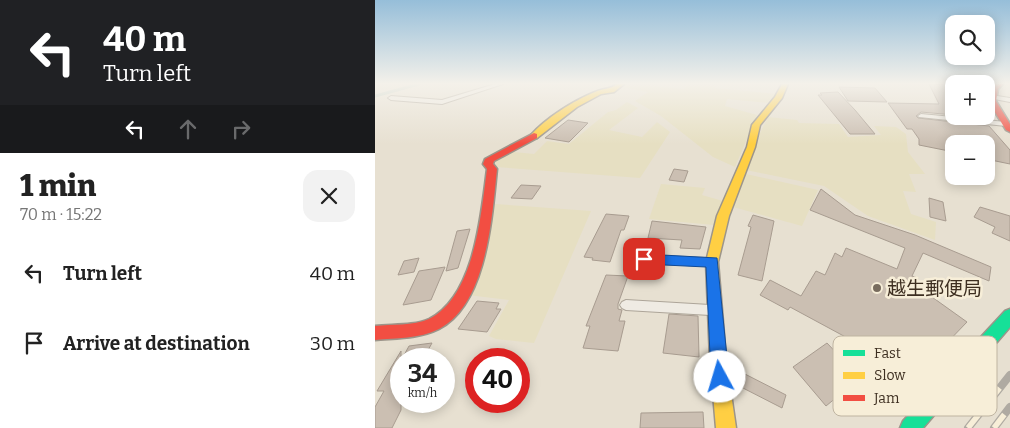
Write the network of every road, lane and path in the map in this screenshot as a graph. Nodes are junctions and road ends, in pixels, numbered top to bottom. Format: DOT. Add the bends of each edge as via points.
graph roads {
  1 [pos="576,104"];
  2 [pos="773,104"];
  3 [pos="995,108"];
  4 [pos="921,116"];
  5 [pos="1008,127"];
  6 [pos="644,259"];
  7 [pos="712,262"];
  8 [pos="626,305"];
  9 [pos="715,310"];
  10 [pos="1010,316"];
  11 [pos="375,332"];
  12 [pos="992,336"];
  13 [pos="921,416"];
  14 [pos="726,428"];
  15 [pos="910,428"];
  1 -- 11 [label="street" via="525,142 490,160 488,203 475,269 463,295 443,319 423,327"];
  2 -- 7 [label="street" via="757,125 723,216"];
  3 -- 5 [label="street"];
  4 -- 5 [label="lane"];
  6 -- 7 [label="lane"];
  7 -- 9 [label="street"];
  8 -- 9 [label="lane"];
  9 -- 14 [label="street"];
  10 -- 12 [label="street"];
  13 -- 15 [label="street"];
}
